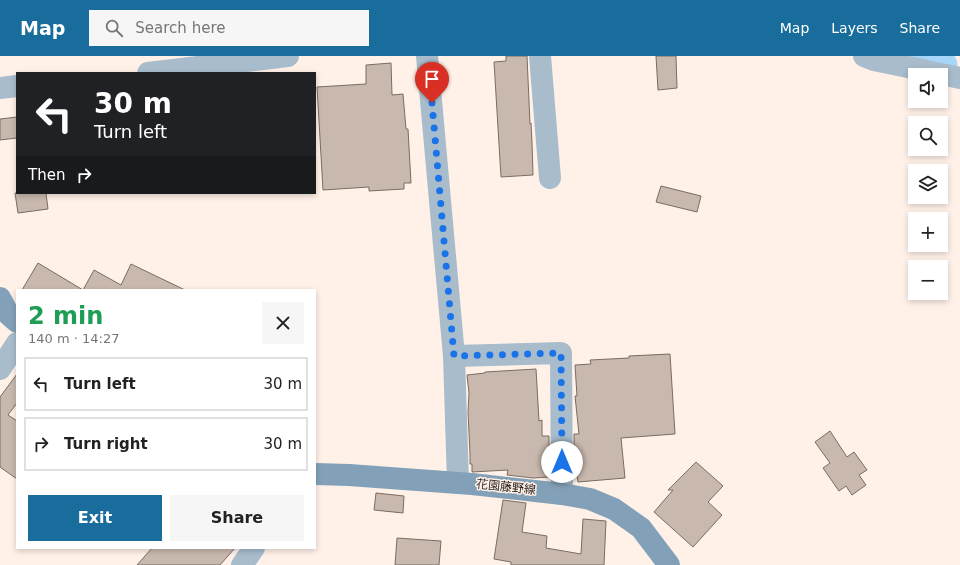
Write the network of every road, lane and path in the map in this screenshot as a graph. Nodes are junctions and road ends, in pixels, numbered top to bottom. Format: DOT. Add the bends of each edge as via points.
graph roads {
  1 [pos="288,56"];
  2 [pos="427,56"];
  3 [pos="540,56"];
  4 [pos="864,56"];
  5 [pos="156,72"];
  6 [pos="960,78"];
  7 [pos="16,86"];
  8 [pos="0,88"];
  9 [pos="550,178"];
  10 [pos="0,298"];
  11 [pos="16,321"];
  12 [pos="16,345"];
  13 [pos="454,356"];
  14 [pos="0,369"];
  15 [pos="316,474"];
  16 [pos="458,483"];
  17 [pos="562,494"];
  18 [pos="253,549"];
  19 [pos="242,565"];
  20 [pos="669,565"];
  1 -- 5 [label="street"];
  2 -- 13 [label="street"];
  3 -- 9 [label="street"];
  4 -- 6 [label="street"];
  7 -- 8 [label="street"];
  10 -- 11 [label="main road" via="9,315"];
  12 -- 14 [label="street"];
  13 -- 16 [label="street"];
  13 -- 17 [label="street" via="561,353"];
  15 -- 16 [label="main road, 花園藤野線"];
  16 -- 17 [label="main road, 花園藤野線"];
  17 -- 20 [label="main road, 花園藤野線" via="590,499 614,509 641,528"];
  18 -- 19 [label="street"];
}
